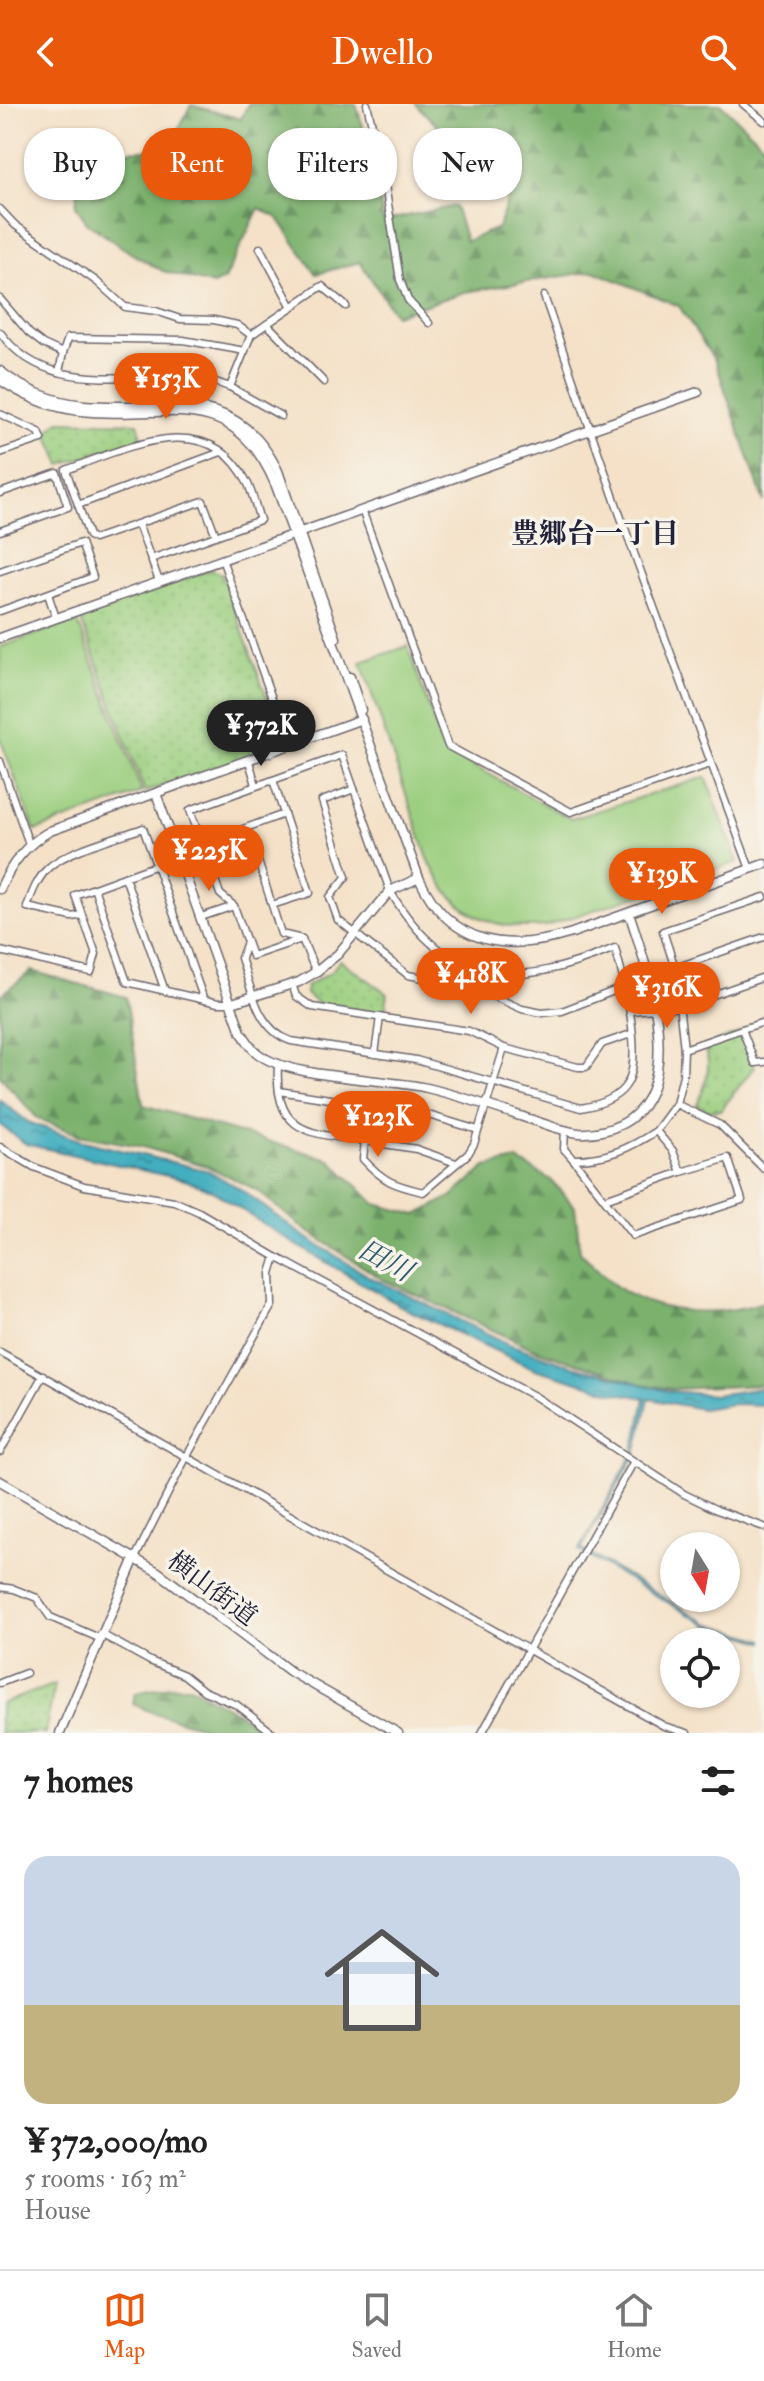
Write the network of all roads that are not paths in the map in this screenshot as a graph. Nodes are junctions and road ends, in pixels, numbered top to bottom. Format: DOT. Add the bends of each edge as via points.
graph roads {
  1 [pos="367,104"];
  2 [pos="743,104"];
  3 [pos="764,121"];
  4 [pos="0,209"];
  5 [pos="260,248"];
  6 [pos="544,296"];
  7 [pos="0,299"];
  8 [pos="346,306"];
  9 [pos="292,307"];
  10 [pos="429,323"];
  11 [pos="267,324"];
  12 [pos="0,332"];
  13 [pos="251,335"];
  14 [pos="245,351"];
  15 [pos="63,353"];
  16 [pos="0,371"];
  17 [pos="59,372"];
  18 [pos="184,378"];
  19 [pos="0,380"];
  20 [pos="324,382"];
  21 [pos="230,387"];
  22 [pos="698,392"];
  23 [pos="184,408"];
  24 [pos="0,414"];
  25 [pos="281,416"];
  26 [pos="590,431"];
  27 [pos="222,452"];
  28 [pos="0,453"];
  29 [pos="0,493"];
  30 [pos="78,505"];
  31 [pos="362,510"];
  32 [pos="138,524"];
  33 [pos="0,531"];
  34 [pos="297,533"];
  35 [pos="216,536"];
  36 [pos="151,559"];
  37 [pos="222,559"];
  38 [pos="0,571"];
  39 [pos="159,581"];
  40 [pos="48,594"];
  41 [pos="0,611"];
  42 [pos="56,618"];
  43 [pos="0,638"];
  44 [pos="362,719"];
  45 [pos="289,746"];
  46 [pos="0,761"];
  47 [pos="249,761"];
  48 [pos="710,764"];
  49 [pos="273,780"];
  50 [pos="256,785"];
  51 [pos="354,789"];
  52 [pos="156,793"];
  53 [pos="284,814"];
  54 [pos="29,844"];
  55 [pos="179,857"];
  56 [pos="764,864"];
  57 [pos="157,865"];
  58 [pos="750,869"];
  59 [pos="125,877"];
  60 [pos="419,878"];
  61 [pos="94,888"];
  62 [pos="0,889"];
  63 [pos="390,891"];
  64 [pos="764,897"];
  65 [pos="272,905"];
  66 [pos="234,906"];
  67 [pos="629,913"];
  68 [pos="82,915"];
  69 [pos="201,917"];
  70 [pos="356,933"];
  71 [pos="764,937"];
  72 [pos="302,939"];
  73 [pos="247,942"];
  74 [pos="0,951"];
  75 [pos="675,968"];
  76 [pos="316,972"];
  77 [pos="495,974"];
  78 [pos="764,977"];
  79 [pos="292,984"];
  80 [pos="627,986"];
  81 [pos="165,991"];
  82 [pos="491,993"];
  83 [pos="254,997"];
  84 [pos="204,1000"];
  85 [pos="232,1003"];
  86 [pos="679,1007"];
  87 [pos="655,1009"];
  88 [pos="630,1011"];
  89 [pos="380,1017"];
  90 [pos="764,1022"];
  91 [pos="742,1029"];
  92 [pos="631,1034"];
  93 [pos="504,1048"];
  94 [pos="684,1049"];
  95 [pos="375,1054"];
  96 [pos="764,1062"];
  97 [pos="278,1063"];
  98 [pos="493,1081"];
  99 [pos="279,1091"];
  100 [pos="676,1104"];
  101 [pos="372,1105"];
  102 [pos="487,1105"];
  103 [pos="478,1130"];
  104 [pos="565,1130"];
  105 [pos="656,1131"];
  106 [pos="365,1141"];
  107 [pos="0,1147"];
  108 [pos="573,1159"];
  109 [pos="456,1163"];
  110 [pos="764,1169"];
  111 [pos="681,1172"];
  112 [pos="605,1199"];
  113 [pos="276,1257"];
  114 [pos="0,1352"];
  115 [pos="43,1375"];
  116 [pos="0,1452"];
  117 [pos="187,1456"];
  118 [pos="633,1463"];
  119 [pos="0,1481"];
  120 [pos="764,1527"];
  121 [pos="135,1558"];
  122 [pos="0,1587"];
  123 [pos="100,1636"];
  124 [pos="529,1650"];
  125 [pos="26,1673"];
  126 [pos="0,1683"];
  127 [pos="60,1733"];
  128 [pos="273,1733"];
  129 [pos="398,1733"];
  130 [pos="482,1733"];
  131 [pos="687,1733"];
  1 -- 10 [label="street" via="400,280 408,300"];
  2 -- 3 [label="street"];
  4 -- 13 [label="street" via="125,307 237,325"];
  5 -- 9 [label="street"];
  6 -- 26 [label="street"];
  7 -- 15 [label="street" via="29,333"];
  8 -- 9 [label="street" via="322,286"];
  9 -- 11 [label="street"];
  11 -- 13 [label="street"];
  11 -- 20 [label="street"];
  12 -- 17 [label="street" via="23,355"];
  13 -- 14 [label="street"];
  14 -- 15 [label="street" via="183,340 68,338"];
  14 -- 21 [label="street"];
  15 -- 17 [label="street"];
  16 -- 23 [label="street" via="35,393 69,403"];
  17 -- 18 [label="street" via="84,378"];
  18 -- 21 [label="street"];
  18 -- 23 [label="street"];
  19 -- 23 [label="street" via="31,398 67,409"];
  21 -- 25 [label="street"];
  22 -- 26 [label="street"];
  23 -- 34 [label="street" via="220,420 252,443 271,472"];
  24 -- 28 [label="street" via="39,432 42,439"];
  26 -- 31 [label="street"];
  26 -- 48 [label="street"];
  27 -- 30 [label="street"];
  27 -- 30 [label="street" via="184,437 152,439 66,470"];
  27 -- 35 [label="street" via="248,484 260,520"];
  29 -- 33 [label="street" via="57,473 68,507"];
  30 -- 32 [label="street" via="94,539"];
  31 -- 34 [label="street"];
  31 -- 48 [label="street" via="448,746 571,812"];
  32 -- 35 [label="street" via="203,501"];
  32 -- 36 [label="street"];
  34 -- 37 [label="street"];
  34 -- 44 [label="street"];
  35 -- 36 [label="street"];
  36 -- 39 [label="street"];
  37 -- 39 [label="street"];
  37 -- 45 [label="street"];
  38 -- 40 [label="street" via="81,543 93,577"];
  39 -- 42 [label="street"];
  40 -- 41 [label="street"];
  40 -- 42 [label="street"];
  42 -- 43 [label="street"];
  44 -- 45 [label="street"];
  44 -- 60 [label="street"];
  45 -- 47 [label="street"];
  46 -- 54 [label="street"];
  47 -- 50 [label="street"];
  47 -- 52 [label="street"];
  48 -- 58 [label="street"];
  49 -- 50 [label="street"];
  49 -- 51 [label="street" via="342,755"];
  49 -- 53 [label="street"];
  50 -- 66 [label="street" via="190,810 220,894"];
  51 -- 63 [label="street"];
  51 -- 70 [label="street" via="322,801 346,877 330,897 338,920"];
  52 -- 54 [label="street"];
  52 -- 55 [label="street"];
  53 -- 65 [label="street" via="310,893"];
  53 -- 65 [label="street" via="235,832 243,854 258,861"];
  54 -- 62 [label="street"];
  55 -- 57 [label="street"];
  55 -- 69 [label="street"];
  56 -- 58 [label="street"];
  57 -- 59 [label="street"];
  57 -- 68 [label="street" via="143,828 60,858 36,884 27,907"];
  57 -- 84 [label="street"];
  58 -- 67 [label="street"];
  59 -- 61 [label="street"];
  59 -- 81 [label="street"];
  60 -- 63 [label="street"];
  60 -- 67 [label="street" via="451,921 494,943 542,941"];
  61 -- 68 [label="street" via="75,895"];
  61 -- 81 [label="street" via="127,982"];
  63 -- 70 [label="street"];
  63 -- 77 [label="street" via="426,942 457,962"];
  64 -- 75 [label="street" via="663,931"];
  65 -- 72 [label="street" via="281,934"];
  66 -- 69 [label="street"];
  66 -- 73 [label="street"];
  67 -- 87 [label="street"];
  68 -- 74 [label="street" via="96,954 91,972"];
  69 -- 85 [label="street"];
  70 -- 76 [label="street"];
  70 -- 82 [label="street" via="408,975"];
  71 -- 75 [label="street"];
  72 -- 73 [label="street" via="252,956"];
  72 -- 76 [label="street"];
  73 -- 83 [label="street" via="241,958"];
  75 -- 86 [label="street"];
  76 -- 79 [label="street"];
  77 -- 80 [label="street" via="550,970 615,948"];
  77 -- 82 [label="street"];
  78 -- 86 [label="street"];
  79 -- 83 [label="street"];
  79 -- 89 [label="street" via="296,996 312,1007"];
  80 -- 82 [label="street" via="562,1011 542,1013"];
  80 -- 88 [label="street"];
  81 -- 84 [label="street"];
  83 -- 85 [label="street"];
  83 -- 95 [label="street" via="266,1026 277,1036"];
  84 -- 85 [label="street"];
  85 -- 97 [label="street" via="241,1032 257,1053"];
  86 -- 87 [label="street"];
  86 -- 94 [label="street"];
  87 -- 88 [label="street"];
  87 -- 104 [label="street" via="657,1077 644,1106 613,1128"];
  88 -- 92 [label="street"];
  89 -- 93 [label="street" via="469,1031"];
  89 -- 95 [label="street"];
  90 -- 91 [label="street"];
  91 -- 94 [label="street"];
  91 -- 96 [label="street" via="755,1063"];
  92 -- 93 [label="street" via="602,1044 586,1067"];
  92 -- 98 [label="street" via="633,1067 627,1084 597,1106 581,1108"];
  93 -- 98 [label="street"];
  94 -- 100 [label="street"];
  95 -- 98 [label="street"];
  97 -- 99 [label="street"];
  97 -- 102 [label="street" via="416,1085"];
  98 -- 102 [label="street"];
  99 -- 101 [label="street"];
  99 -- 106 [label="street" via="294,1126"];
  100 -- 105 [label="street"];
  100 -- 110 [label="street" via="720,1125"];
  101 -- 103 [label="street"];
  101 -- 106 [label="street"];
  102 -- 103 [label="street"];
  102 -- 104 [label="street"];
  103 -- 109 [label="street" via="468,1154"];
  104 -- 108 [label="street" via="564,1149"];
  105 -- 108 [label="street" via="617,1153"];
  105 -- 111 [label="street" via="673,1151"];
  106 -- 109 [label="street" via="416,1149"];
  106 -- 109 [label="street" via="363,1159 380,1177 402,1187 423,1192"];
  107 -- 113 [label="street" via="84,1186 174,1201"];
  108 -- 112 [label="street"];
  111 -- 112 [label="street"];
  111 -- 112 [label="street" via="728,1158 742,1200 633,1236"];
  113 -- 117 [label="street" via="272,1305"];
  113 -- 118 [label="street" via="536,1397"];
  114 -- 115 [label="street"];
  115 -- 116 [label="street"];
  115 -- 117 [label="street"];
  117 -- 121 [label="street"];
  117 -- 124 [label="street"];
  118 -- 120 [label="street" via="706,1504"];
  118 -- 124 [label="street"];
  119 -- 121 [label="street, 横山街道"];
  121 -- 123 [label="street"];
  121 -- 129 [label="street, 横山街道" via="291,1672"];
  122 -- 123 [label="street" via="37,1598 50,1617"];
  123 -- 127 [label="street"];
  123 -- 128 [label="street" via="184,1675"];
  124 -- 130 [label="street"];
  124 -- 131 [label="street" via="664,1726"];
  125 -- 126 [label="street"];
}
